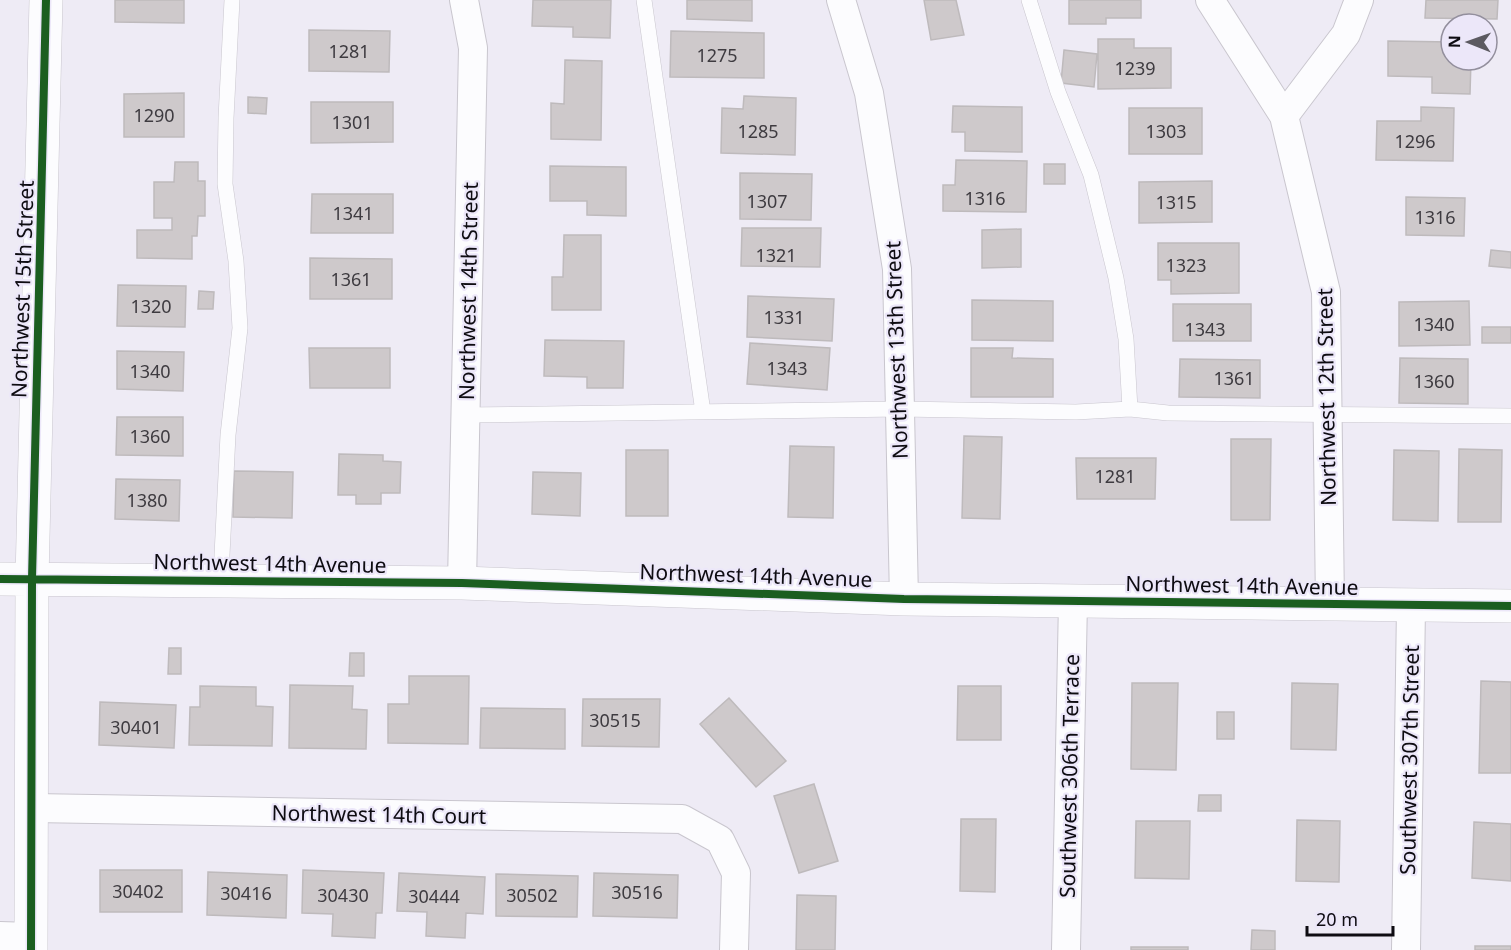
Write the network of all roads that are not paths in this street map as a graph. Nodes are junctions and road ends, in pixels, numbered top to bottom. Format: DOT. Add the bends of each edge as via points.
graph roads {
  1 [pos="46,0"];
  2 [pos="232,0"];
  3 [pos="464,0"];
  4 [pos="644,0"];
  5 [pos="842,0"];
  6 [pos="1029,0"];
  7 [pos="1210,0"];
  8 [pos="1359,0"];
  9 [pos="1284,116"];
  10 [pos="900,409"];
  11 [pos="1130,410"];
  12 [pos="703,412"];
  13 [pos="465,415"];
  14 [pos="1327,415"];
  15 [pos="1511,416"];
  16 [pos="0,579"];
  17 [pos="32,579"];
  18 [pos="222,581"];
  19 [pos="462,583"];
  20 [pos="904,599"];
  21 [pos="1073,601"];
  22 [pos="1329,605"];
  23 [pos="1411,606"];
  24 [pos="1511,606"];
  25 [pos="33,808"];
  26 [pos="20,941"];
  27 [pos="734,950"];
  28 [pos="1066,950"];
  29 [pos="1406,950"];
  1 -- 17 [label="street, Northwest 15th Street"];
  2 -- 18 [label="lane" via="225,184 240,328 228,435"];
  3 -- 13 [label="street, Northwest 14th Street" via="473,48"];
  4 -- 12 [label="lane"];
  5 -- 10 [label="street, Northwest 13th Street" via="869,93 897,269"];
  6 -- 11 [label="lane" via="1058,92 1091,175 1111,255 1126,339"];
  7 -- 9 [label="street, Northwest 12th Street"];
  8 -- 9 [label="street" via="1346,34"];
  9 -- 14 [label="street, Northwest 12th Street" via="1326,292"];
  10 -- 11 [label="lane"];
  10 -- 12 [label="lane"];
  10 -- 20 [label="street, Northwest 13th Street"];
  11 -- 14 [label="lane"];
  12 -- 13 [label="lane"];
  13 -- 19 [label="street, Northwest 14th Street"];
  14 -- 15 [label="lane"];
  14 -- 22 [label="street, Northwest 12th Street"];
  16 -- 17 [label="street, Northwest 14th Avenue"];
  17 -- 18 [label="street, Northwest 14th Avenue"];
  17 -- 25 [label="street, Northwest 15th Street"];
  18 -- 19 [label="street, Northwest 14th Avenue"];
  19 -- 20 [label="street, Northwest 14th Avenue"];
  20 -- 21 [label="street, Northwest 14th Avenue"];
  21 -- 22 [label="street, Northwest 14th Avenue"];
  21 -- 28 [label="street, Southwest 306th Terrace"];
  22 -- 23 [label="street, Northwest 14th Avenue"];
  23 -- 24 [label="street, Northwest 14th Avenue"];
  23 -- 29 [label="street, Southwest 307th Street"];
  25 -- 26 [label="street, Northwest 15th Street"];
  25 -- 27 [label="street, Northwest 14th Court" via="682,819 720,840 736,873"];
}
